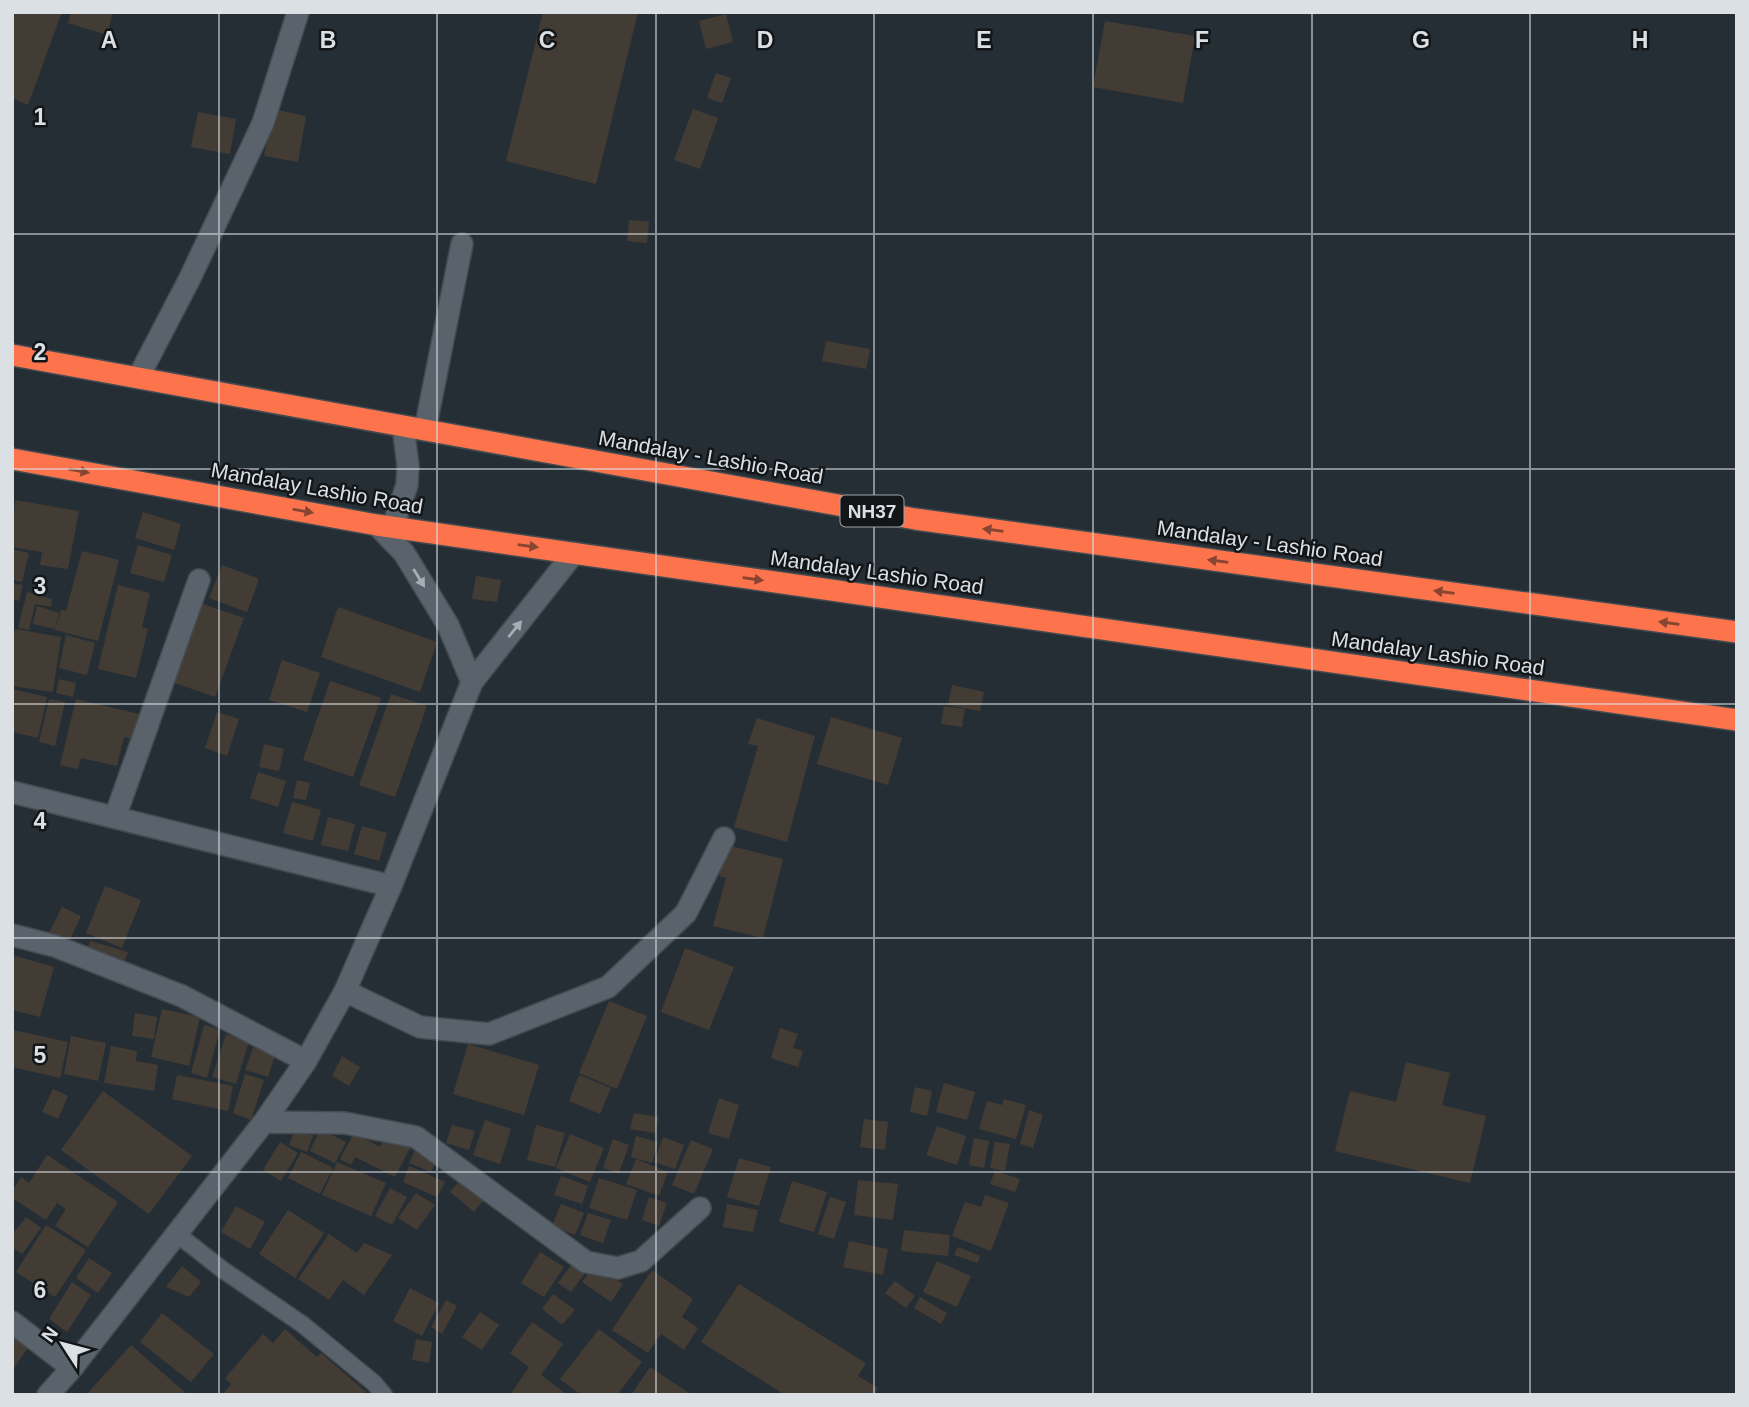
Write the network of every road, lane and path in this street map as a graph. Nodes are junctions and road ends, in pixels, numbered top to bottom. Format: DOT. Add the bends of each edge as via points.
graph roads {
  1 [pos="298,12"];
  2 [pos="462,244"];
  3 [pos="12,355"];
  4 [pos="138,377"];
  5 [pos="403,426"];
  6 [pos="425,430"];
  7 [pos="12,459"];
  8 [pos="385,525"];
  9 [pos="574,553"];
  10 [pos="200,580"];
  11 [pos="1737,632"];
  12 [pos="472,682"];
  13 [pos="1737,720"];
  14 [pos="12,792"];
  15 [pos="115,817"];
  16 [pos="724,838"];
  17 [pos="391,886"];
  18 [pos="12,935"];
  19 [pos="345,991"];
  20 [pos="306,1061"];
  21 [pos="264,1122"];
  22 [pos="700,1208"];
  23 [pos="177,1234"];
  24 [pos="12,1322"];
  25 [pos="72,1368"];
  26 [pos="48,1395"];
  27 [pos="384,1395"];
  1 -- 4 [label="street" via="263,123"];
  2 -- 6 [label="street"];
  3 -- 4 [label="highway, Mandalay - Lashio Road / NH37"];
  4 -- 5 [label="highway, Mandalay - Lashio Road / NH37"];
  5 -- 6 [label="highway, Mandalay - Lashio Road / NH37"];
  5 -- 8 [label="street" via="407,485"];
  11 -- 6 [label="highway, Mandalay - Lashio Road / NH37, one-way" via="915,519"];
  7 -- 8 [label="highway, Mandalay Lashio Road, one-way"];
  8 -- 9 [label="highway, Mandalay Lashio Road, one-way"];
  8 -- 12 [label="street, one-way" via="448,625"];
  12 -- 9 [label="street, one-way"];
  9 -- 13 [label="highway, Mandalay Lashio Road, one-way"];
  10 -- 15 [label="street"];
  12 -- 17 [label="street"];
  14 -- 15 [label="street"];
  15 -- 17 [label="street"];
  16 -- 19 [label="street" via="686,913 608,987 489,1034 420,1027"];
  17 -- 19 [label="street"];
  18 -- 20 [label="street" via="55,946 182,996"];
  19 -- 20 [label="street"];
  20 -- 21 [label="street"];
  21 -- 22 [label="street" via="345,1123 415,1137 586,1262 618,1268 641,1261"];
  21 -- 23 [label="street"];
  23 -- 25 [label="street"];
  23 -- 27 [label="lane" via="302,1324"];
  24 -- 25 [label="street"];
  25 -- 26 [label="street"];
}
